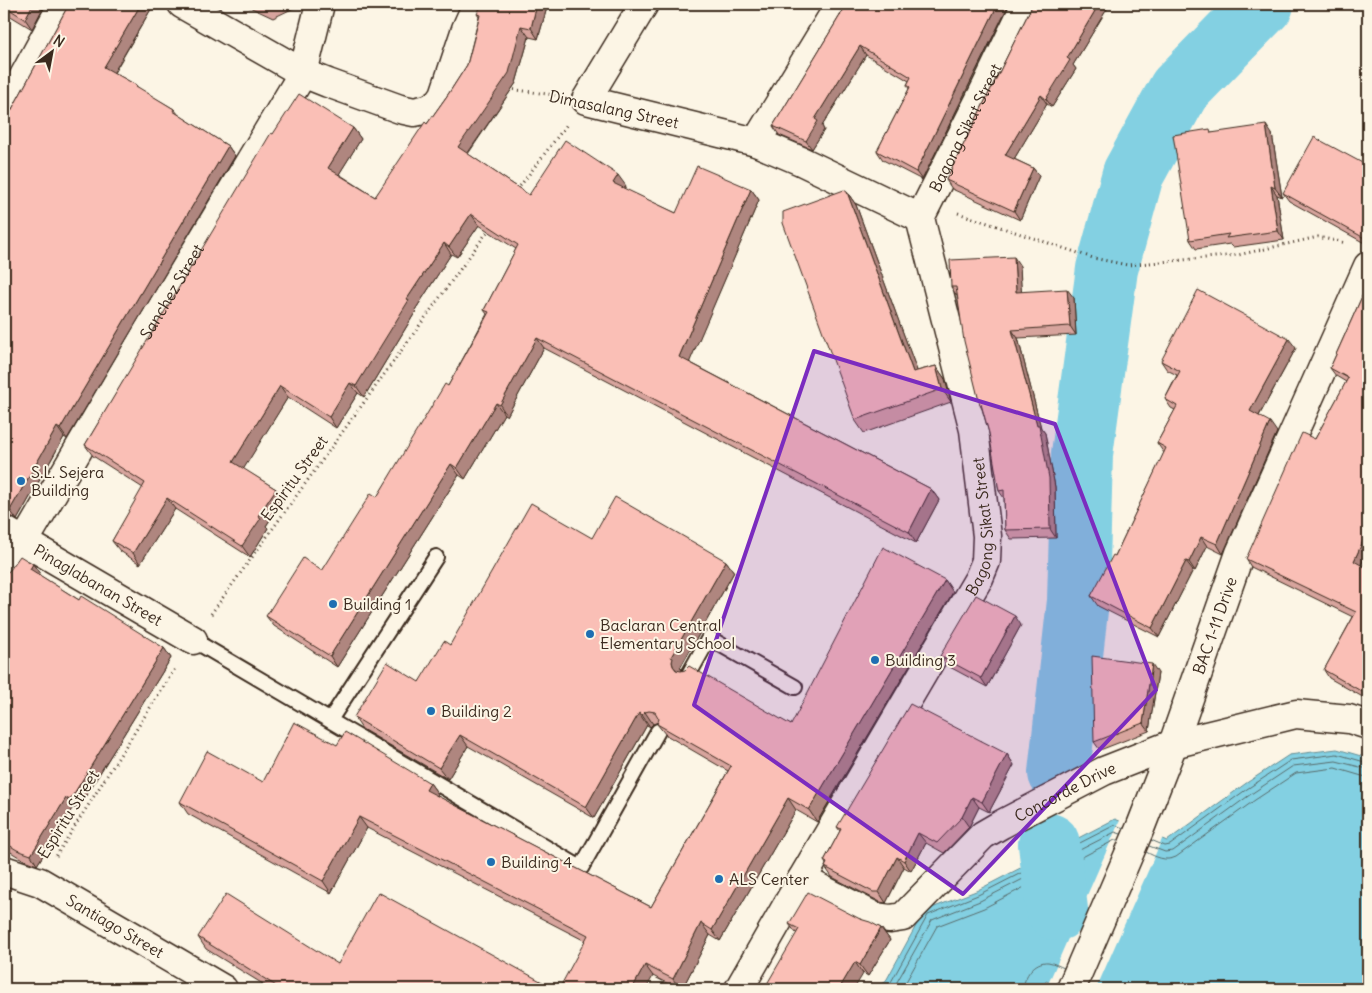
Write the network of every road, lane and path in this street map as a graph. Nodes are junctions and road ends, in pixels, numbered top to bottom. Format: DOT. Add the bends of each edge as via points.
graph roads {
  1 [pos="63,4"];
  2 [pos="182,4"];
  3 [pos="320,4"];
  4 [pos="477,4"];
  5 [pos="644,4"];
  6 [pos="840,4"];
  7 [pos="1026,4"];
  8 [pos="303,73"];
  9 [pos="508,88"];
  10 [pos="586,100"];
  11 [pos="4,113"];
  12 [pos="756,142"];
  13 [pos="513,196"];
  14 [pos="920,218"];
  15 [pos="495,220"];
  16 [pos="1352,245"];
  17 [pos="1368,266"];
  18 [pos="14,536"];
  19 [pos="436,557"];
  20 [pos="4,571"];
  21 [pos="193,640"];
  22 [pos="690,674"];
  23 [pos="796,687"];
  24 [pos="330,720"];
  25 [pos="1368,725"];
  26 [pos="658,731"];
  27 [pos="1172,744"];
  28 [pos="4,870"];
  29 [pos="802,879"];
  30 [pos="40,882"];
  31 [pos="223,989"];
  32 [pos="739,989"];
  33 [pos="1071,989"];
  1 -- 11 [label="street"];
  2 -- 8 [label="street"];
  3 -- 8 [label="street, Sanchez Street"];
  4 -- 8 [label="street" via="444,95 428,109 414,112 391,106"];
  5 -- 10 [label="street"];
  6 -- 12 [label="street"];
  7 -- 14 [label="street, Bagong Sikat Street"];
  8 -- 18 [label="street, Sanchez Street" via="148,331"];
  9 -- 10 [label="path, Dimasalang Street"];
  10 -- 12 [label="street, Dimasalang Street"];
  10 -- 13 [label="path"];
  12 -- 14 [label="street, Dimasalang Street"];
  14 -- 16 [label="path" via="941,207 1093,258 1126,265 1238,255 1318,237"];
  14 -- 29 [label="street, Bagong Sikat Street" via="974,430 988,536 986,561"];
  15 -- 21 [label="path, Espiritu Street"];
  17 -- 27 [label="street, BAC 1-11 Drive" via="1240,553"];
  18 -- 20 [label="street, Sanchez Street"];
  18 -- 21 [label="street, Pinaglabanan Street"];
  19 -- 24 [label="lane"];
  21 -- 24 [label="lane"];
  21 -- 30 [label="path, Espiritu Street"];
  22 -- 23 [label="lane" via="709,638"];
  24 -- 26 [label="lane" via="581,868"];
  25 -- 27 [label="street, Concorde Drive" via="1349,719 1296,714"];
  27 -- 29 [label="street, Concorde Drive" via="1104,771 983,835 903,917 875,917"];
  27 -- 33 [label="street, BAC 1-11 Drive" via="1141,826"];
  28 -- 30 [label="street, Santiago Street"];
  29 -- 32 [label="street, Bagong Sikat Street"];
  30 -- 31 [label="street, Santiago Street"];
}
